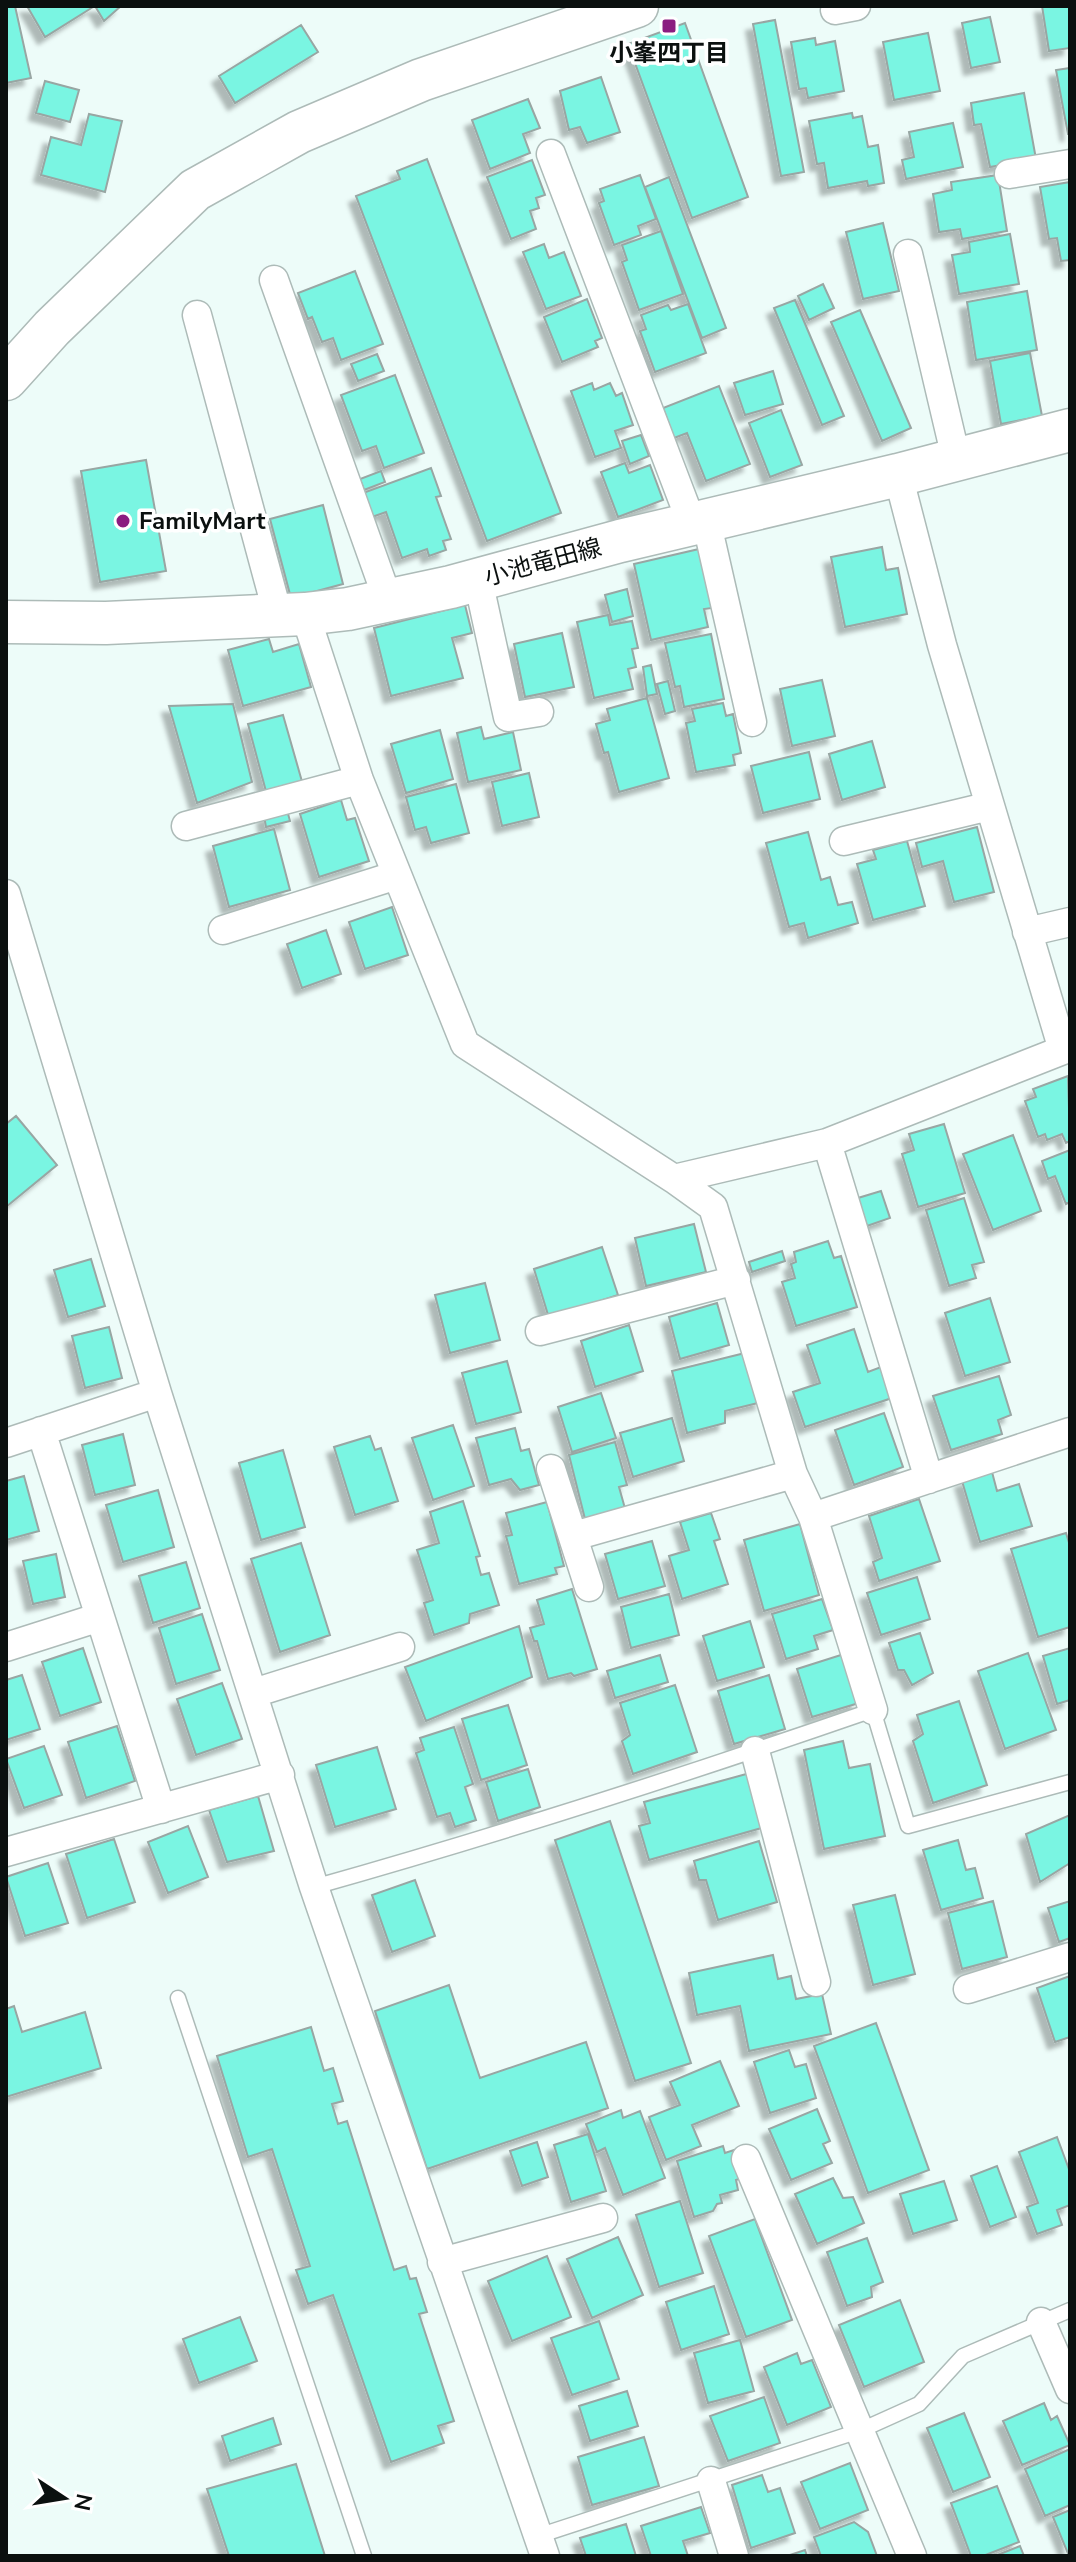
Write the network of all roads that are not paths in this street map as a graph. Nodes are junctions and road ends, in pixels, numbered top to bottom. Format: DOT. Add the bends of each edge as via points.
graph roads {
  1 [pos="637,6"];
  2 [pos="551,154"];
  3 [pos="1070,164"];
  4 [pos="1009,174"];
  5 [pos="908,254"];
  6 [pos="274,280"];
  7 [pos="197,315"];
  8 [pos="6,379"];
  9 [pos="1070,430"];
  10 [pos="956,458"];
  11 [pos="898,475"];
  12 [pos="699,522"];
  13 [pos="478,580"];
  14 [pos="388,600"];
  15 [pos="292,614"];
  16 [pos="6,622"];
  17 [pos="539,712"];
  18 [pos="752,722"];
  19 [pos="359,780"];
  20 [pos="990,806"];
  21 [pos="186,826"];
  22 [pos="844,841"];
  23 [pos="397,875"];
  24 [pos="6,894"];
  25 [pos="1070,922"];
  26 [pos="223,930"];
  27 [pos="1027,932"];
  28 [pos="1066,1048"];
  29 [pos="827,1143"];
  30 [pos="674,1179"];
  31 [pos="736,1280"];
  32 [pos="540,1331"];
  33 [pos="157,1393"];
  34 [pos="41,1431"];
  35 [pos="1070,1432"];
  36 [pos="6,1443"];
  37 [pos="551,1469"];
  38 [pos="793,1474"];
  39 [pos="929,1479"];
  40 [pos="813,1517"];
  41 [pos="574,1536"];
  42 [pos="589,1587"];
  43 [pos="100,1617"];
  44 [pos="6,1647"];
  45 [pos="400,1647"];
  46 [pos="254,1693"];
  47 [pos="873,1710"];
  48 [pos="755,1751"];
  49 [pos="280,1775"];
  50 [pos="1070,1782"];
  51 [pos="161,1809"];
  52 [pos="6,1852"];
  53 [pos="314,1887"];
  54 [pos="1070,1957"];
  55 [pos="816,1982"];
  56 [pos="968,1989"];
  57 [pos="178,1998"];
  58 [pos="746,2159"];
  59 [pos="603,2218"];
  60 [pos="442,2262"];
  61 [pos="1070,2310"];
  62 [pos="1041,2322"];
  63 [pos="1070,2389"];
  64 [pos="859,2431"];
  65 [pos="711,2481"];
  66 [pos="542,2546"];
  67 [pos="364,2556"];
  68 [pos="734,2556"];
  69 [pos="912,2556"];
  1 -- 8 [label="main road" via="421,80 299,132 195,190"];
  2 -- 12 [label="street"];
  3 -- 4 [label="street"];
  5 -- 10 [label="street"];
  6 -- 14 [label="street"];
  7 -- 15 [label="street"];
  9 -- 10 [label="main road, 小池竜田線"];
  10 -- 11 [label="main road, 小池竜田線"];
  11 -- 12 [label="main road, 小池竜田線"];
  11 -- 20 [label="street"];
  12 -- 13 [label="main road, 小池竜田線"];
  12 -- 18 [label="street"];
  13 -- 14 [label="main road, 小池竜田線"];
  13 -- 17 [label="street" via="508,717"];
  14 -- 15 [label="main road, 小池竜田線"];
  15 -- 16 [label="main road, 小池竜田線"];
  15 -- 19 [label="street"];
  19 -- 21 [label="street"];
  19 -- 23 [label="street"];
  20 -- 22 [label="street"];
  20 -- 27 [label="street"];
  23 -- 26 [label="street"];
  23 -- 30 [label="street" via="465,1044"];
  24 -- 33 [label="street"];
  25 -- 27 [label="street"];
  27 -- 28 [label="street"];
  28 -- 29 [label="street"];
  29 -- 30 [label="street"];
  29 -- 39 [label="street"];
  30 -- 31 [label="street" via="713,1207"];
  31 -- 32 [label="street"];
  31 -- 38 [label="street"];
  33 -- 34 [label="street"];
  33 -- 46 [label="street"];
  34 -- 36 [label="street"];
  34 -- 43 [label="street"];
  35 -- 39 [label="street"];
  37 -- 41 [label="street"];
  38 -- 40 [label="street"];
  38 -- 41 [label="street"];
  39 -- 40 [label="street"];
  40 -- 47 [label="street"];
  41 -- 42 [label="street"];
  43 -- 44 [label="street"];
  43 -- 51 [label="street"];
  45 -- 46 [label="street"];
  46 -- 49 [label="street"];
  47 -- 48 [label="lane"];
  47 -- 50 [label="lane" via="908,1826"];
  48 -- 53 [label="lane" via="458,1847"];
  48 -- 55 [label="street"];
  49 -- 51 [label="street"];
  49 -- 53 [label="street"];
  51 -- 52 [label="street"];
  53 -- 60 [label="street"];
  54 -- 56 [label="street"];
  57 -- 67 [label="lane"];
  58 -- 64 [label="street"];
  59 -- 60 [label="street"];
  60 -- 66 [label="street"];
  61 -- 62 [label="lane"];
  62 -- 63 [label="street"];
  62 -- 64 [label="lane" via="963,2356 919,2404"];
  64 -- 65 [label="lane"];
  64 -- 69 [label="street"];
  65 -- 66 [label="lane"];
  65 -- 68 [label="street"];
}
